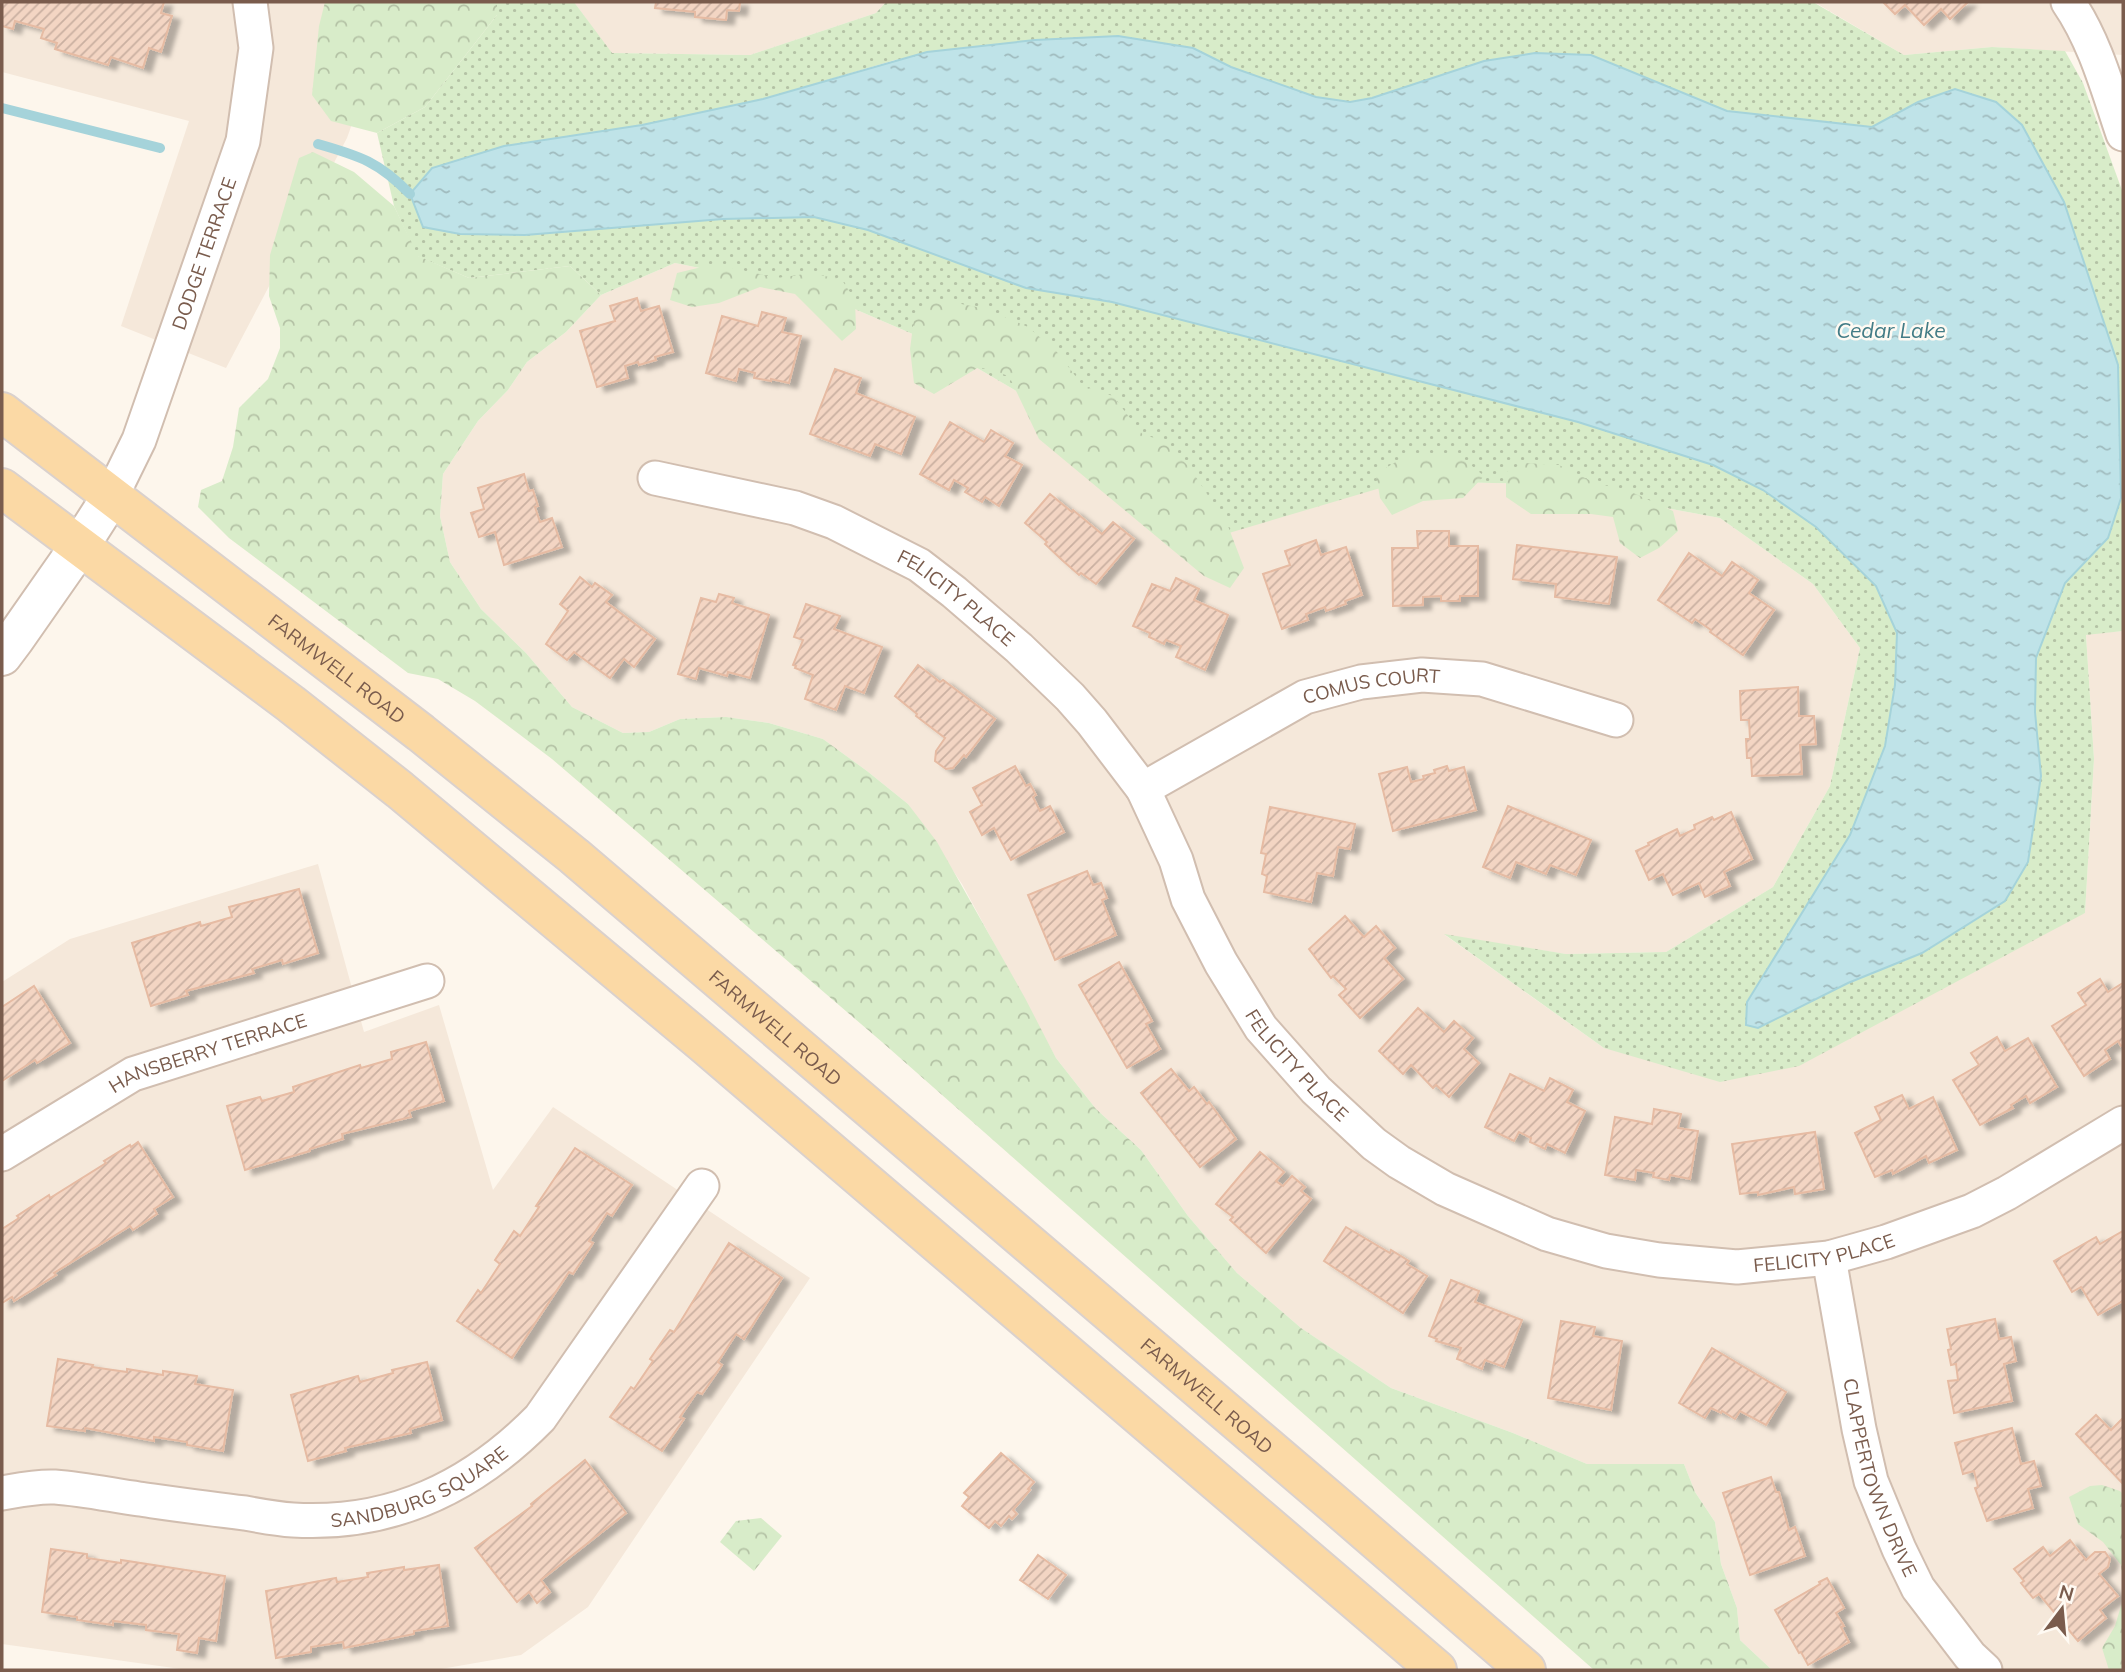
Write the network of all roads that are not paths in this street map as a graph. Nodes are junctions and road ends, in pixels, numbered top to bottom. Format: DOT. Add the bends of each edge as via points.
graph roads {
  1 [pos="250,2"];
  2 [pos="2068,2"];
  3 [pos="2123,134"];
  4 [pos="2,412"];
  5 [pos="654,478"];
  6 [pos="2,488"];
  7 [pos="111,497"];
  8 [pos="79,547"];
  9 [pos="2,656"];
  10 [pos="1616,720"];
  11 [pos="1143,789"];
  12 [pos="427,981"];
  13 [pos="2123,1123"];
  14 [pos="2,1154"];
  15 [pos="702,1186"];
  16 [pos="1829,1258"];
  17 [pos="2,1493"];
  18 [pos="1437,1670"];
  19 [pos="1526,1670"];
  20 [pos="1985,1670"];
  1 -- 7 [label="street, DODGE TERRACE" via="256,48 243,141 139,440"];
  2 -- 3 [label="street" via="2104,78"];
  4 -- 7 [label="main road, FARMWELL ROAD"];
  5 -- 11 [label="street, FELICITY PLACE" via="795,508 834,522 919,565 1070,697"];
  6 -- 8 [label="main road"];
  7 -- 8 [label="street"];
  7 -- 19 [label="main road, FARMWELL ROAD" via="421,733 573,856"];
  8 -- 9 [label="street"];
  8 -- 18 [label="main road" via="430,814"];
  10 -- 11 [label="street, COMUS COURT" via="1482,679 1422,675 1360,682 1305,698"];
  11 -- 16 [label="street, FELICITY PLACE" via="1188,899 1261,1028 1316,1090 1399,1162 1445,1189 1546,1234 1606,1251 1737,1267"];
  12 -- 14 [label="street, HANSBERRY TERRACE" via="133,1074"];
  13 -- 16 [label="street, FELICITY PLACE" via="1972,1212"];
  15 -- 17 [label="street, SANDBURG SQUARE" via="540,1418 490,1463 432,1496 373,1515 293,1520 54,1487"];
  16 -- 20 [label="street, CLAPPERTOWN DRIVE" via="1871,1481 1918,1588"];
}
